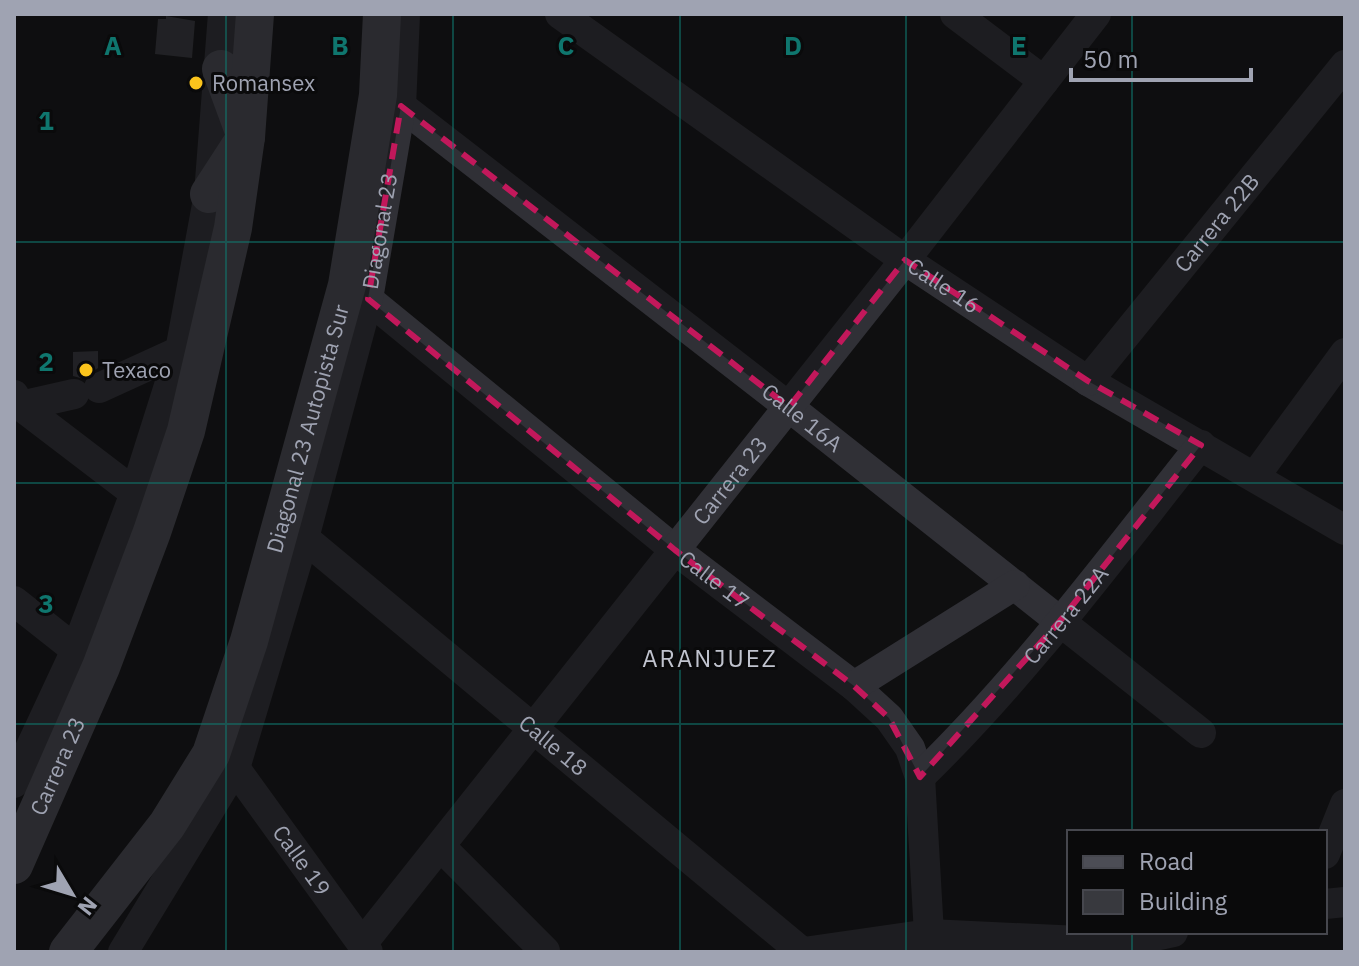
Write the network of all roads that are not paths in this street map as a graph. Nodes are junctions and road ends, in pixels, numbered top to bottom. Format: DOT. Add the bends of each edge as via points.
graph roads {
  1 [pos="223,14"];
  2 [pos="255,14"];
  3 [pos="382,14"];
  4 [pos="405,14"];
  5 [pos="560,14"];
  6 [pos="955,14"];
  7 [pos="1096,14"];
  8 [pos="1345,65"];
  9 [pos="221,69"];
  10 [pos="1044,81"];
  11 [pos="401,106"];
  12 [pos="246,137"];
  13 [pos="209,194"];
  14 [pos="905,260"];
  15 [pos="368,299"];
  16 [pos="180,351"];
  17 [pos="1345,353"];
  18 [pos="1088,381"];
  19 [pos="18,401"];
  20 [pos="789,407"];
  21 [pos="1201,445"];
  22 [pos="1255,476"];
  23 [pos="135,493"];
  24 [pos="1345,530"];
  25 [pos="304,538"];
  26 [pos="675,550"];
  27 [pos="1015,585"];
  28 [pos="14,601"];
  29 [pos="1060,621"];
  30 [pos="89,659"];
  31 [pos="854,686"];
  32 [pos="533,729"];
  33 [pos="1201,733"];
  34 [pos="223,761"];
  35 [pos="920,777"];
  36 [pos="14,783"];
  37 [pos="1345,804"];
  38 [pos="441,847"];
  39 [pos="1327,849"];
  40 [pos="14,865"];
  41 [pos="1167,934"];
  42 [pos="935,943"];
  43 [pos="1129,947"];
  44 [pos="365,948"];
  45 [pos="545,951"];
  46 [pos="68,952"];
  47 [pos="123,952"];
  48 [pos="803,952"];
  1 -- 9 [label="street"];
  2 -- 12 [label="main road"];
  3 -- 34 [label="main road, Diagonal 23 Autopista Sur" via="378,95 347,285 249,641"];
  4 -- 11 [label="street, Diagonal 23"];
  5 -- 14 [label="street, Calle 16"];
  6 -- 10 [label="street"];
  7 -- 10 [label="street, Carrera 23"];
  8 -- 18 [label="street, Carrera 22B"];
  9 -- 12 [label="main road"];
  9 -- 13 [label="street"];
  10 -- 14 [label="street, Carrera 23"];
  11 -- 15 [label="street, Diagonal 23"];
  11 -- 20 [label="street, Calle 16A"];
  12 -- 13 [label="main road"];
  12 -- 30 [label="main road" via="233,228 186,431 152,532"];
  13 -- 16 [label="street"];
  14 -- 18 [label="street, Calle 16"];
  14 -- 20 [label="street, Carrera 23"];
  15 -- 25 [label="street, Diagonal 23"];
  15 -- 26 [label="street, Calle 17"];
  16 -- 19 [label="street" via="86,391"];
  16 -- 23 [label="street"];
  17 -- 22 [label="street"];
  18 -- 21 [label="street, Calle 16"];
  19 -- 23 [label="street"];
  20 -- 26 [label="street, Carrera 23"];
  20 -- 27 [label="street, Calle 16A"];
  21 -- 22 [label="street, Calle 16"];
  21 -- 29 [label="street, Carrera 22A"];
  22 -- 24 [label="street, Calle 16"];
  23 -- 30 [label="street"];
  25 -- 32 [label="street, Calle 18"];
  25 -- 34 [label="street, Diagonal 23"];
  26 -- 31 [label="street, Calle 17"];
  26 -- 32 [label="street, Carrera 23"];
  27 -- 29 [label="street, Calle 16A"];
  27 -- 31 [label="street"];
  28 -- 30 [label="street"];
  29 -- 33 [label="street, Calle 16A"];
  29 -- 35 [label="street, Carrera 22A"];
  30 -- 36 [label="street, Carrera 23"];
  30 -- 40 [label="main road, Carrera 23"];
  31 -- 35 [label="street, Calle 17" via="889,718 910,748"];
  32 -- 38 [label="street, Carrera 23"];
  32 -- 48 [label="street, Calle 18"];
  34 -- 44 [label="street, Calle 19"];
  34 -- 46 [label="main road, Diagonal 23 Autopista Sur"];
  34 -- 47 [label="street"];
  35 -- 42 [label="street, Calle 17"];
  37 -- 39 [label="street"];
  38 -- 44 [label="street, Carrera 23"];
  38 -- 45 [label="street"];
  41 -- 43 [label="street"];
  42 -- 43 [label="street"];
  42 -- 48 [label="street"];
}
